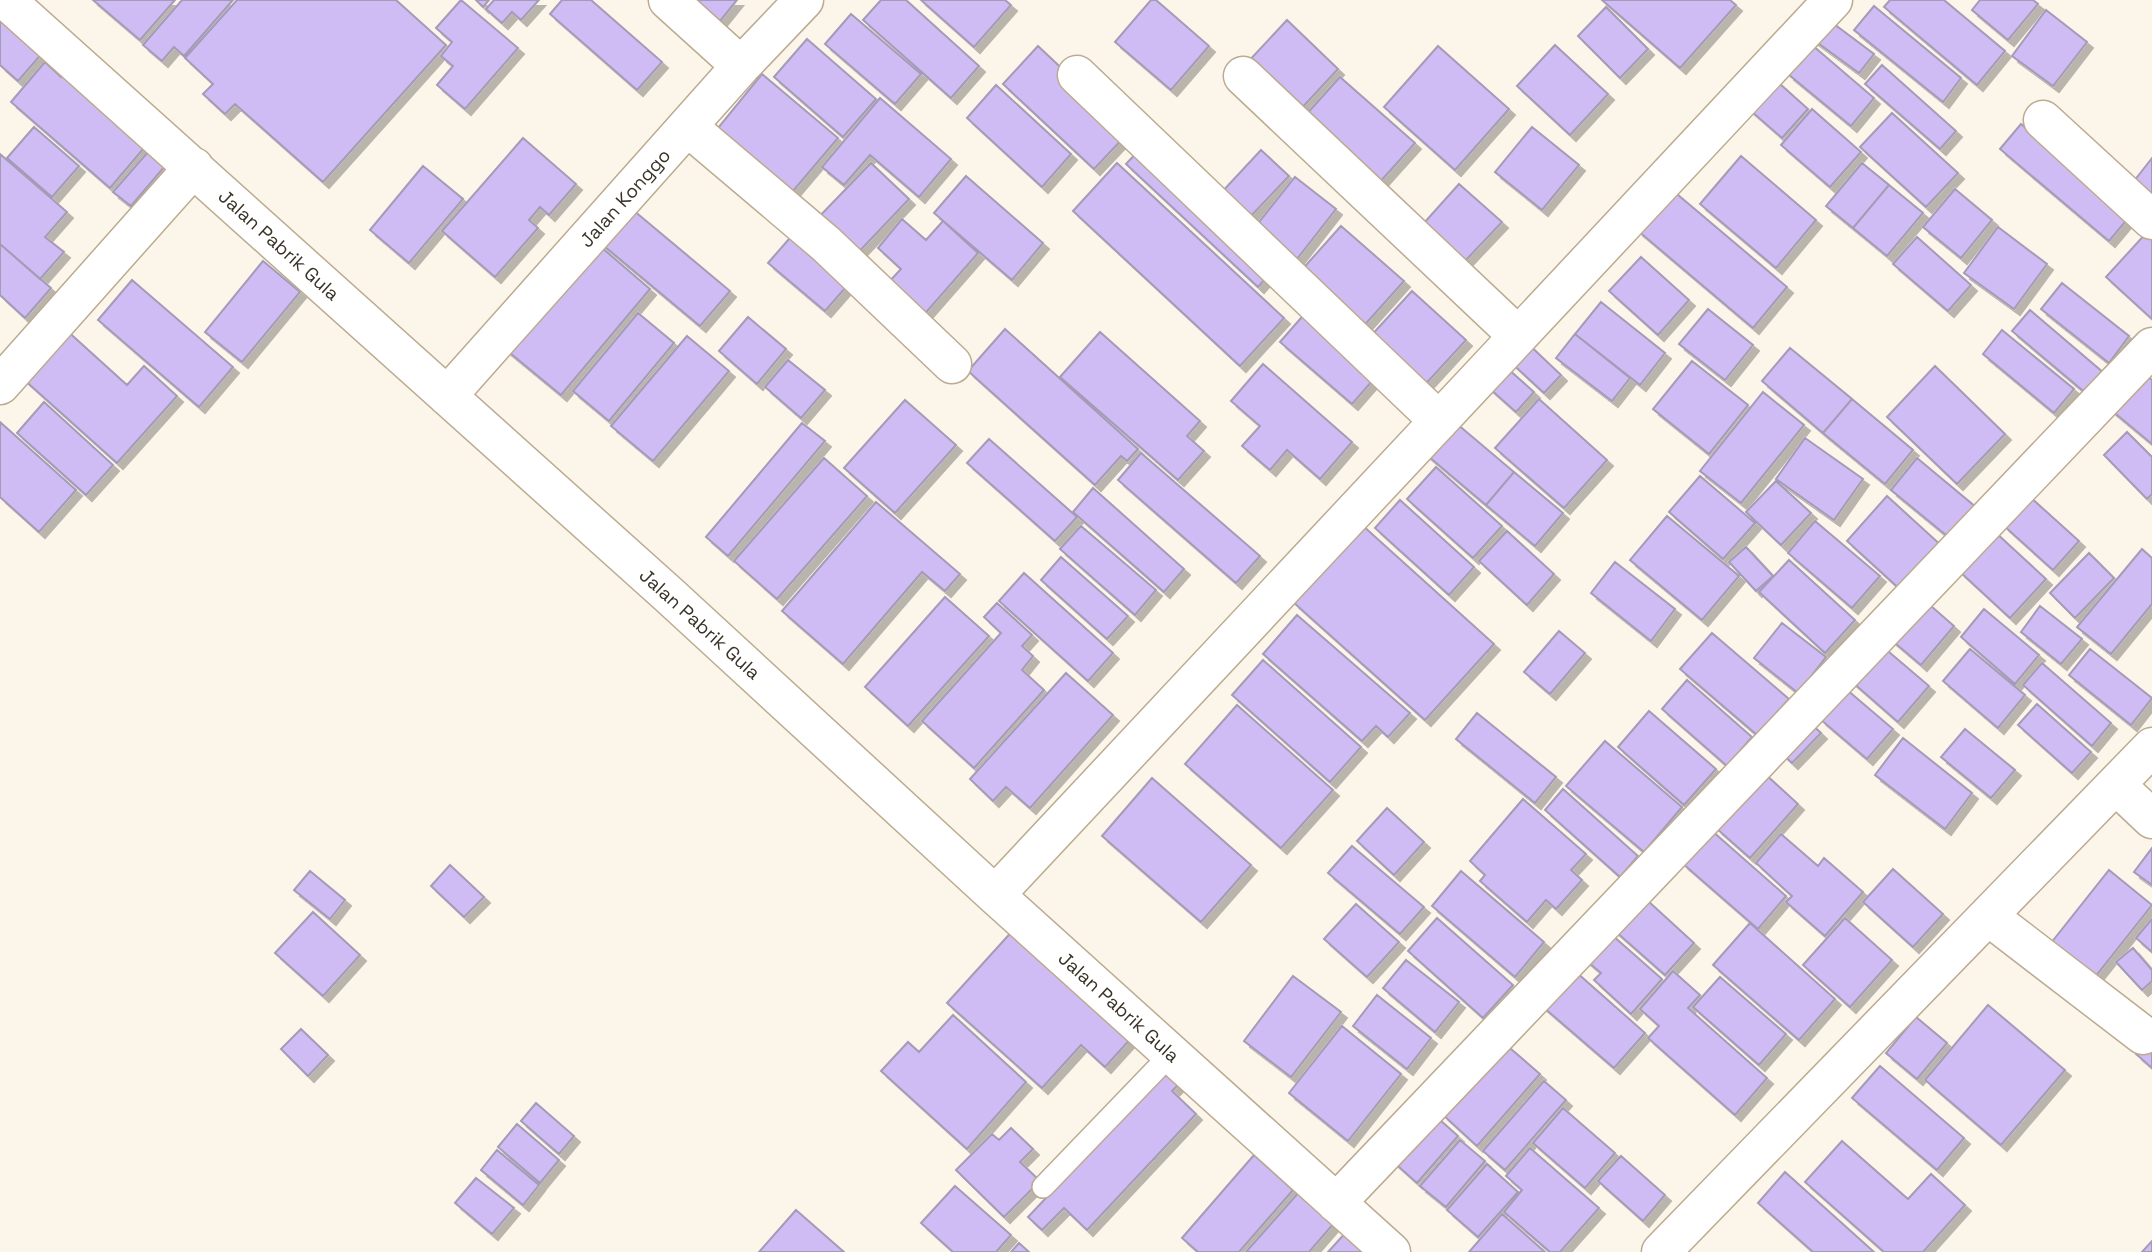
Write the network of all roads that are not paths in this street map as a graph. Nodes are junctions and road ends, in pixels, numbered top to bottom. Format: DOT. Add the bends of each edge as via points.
graph roads {
  1 [pos="6,0"];
  2 [pos="668,0"];
  3 [pos="804,0"];
  4 [pos="1833,0"];
  5 [pos="741,66"];
  6 [pos="1077,75"];
  7 [pos="1243,76"];
  8 [pos="2043,120"];
  9 [pos="688,127"];
  10 [pos="194,167"];
  11 [pos="2152,220"];
  12 [pos="1518,336"];
  13 [pos="2152,347"];
  14 [pos="952,364"];
  15 [pos="0,385"];
  16 [pos="447,396"];
  17 [pos="1439,421"];
  18 [pos="2152,747"];
  19 [pos="2116,785"];
  20 [pos="2152,819"];
  21 [pos="995,895"];
  22 [pos="1988,916"];
  23 [pos="2143,1035"];
  24 [pos="1171,1054"];
  25 [pos="1043,1187"];
  26 [pos="1336,1203"];
  27 [pos="1391,1252"];
  28 [pos="1661,1252"];
  1 -- 10 [label="street, Jalan Pabrik Gula"];
  2 -- 5 [label="street"];
  3 -- 5 [label="street, Jalan Konggo"];
  4 -- 12 [label="street"];
  5 -- 9 [label="street, Jalan Konggo"];
  6 -- 17 [label="street"];
  7 -- 12 [label="street"];
  8 -- 11 [label="street"];
  9 -- 14 [label="street" via="826,244"];
  9 -- 16 [label="street, Jalan Konggo"];
  10 -- 15 [label="street"];
  10 -- 16 [label="street, Jalan Pabrik Gula"];
  12 -- 17 [label="street"];
  13 -- 26 [label="street"];
  16 -- 21 [label="street, Jalan Pabrik Gula"];
  17 -- 21 [label="street"];
  18 -- 19 [label="street"];
  19 -- 20 [label="street"];
  19 -- 22 [label="street"];
  21 -- 24 [label="street, Jalan Pabrik Gula"];
  22 -- 23 [label="street"];
  22 -- 28 [label="street"];
  24 -- 25 [label="lane"];
  24 -- 26 [label="street, Jalan Pabrik Gula"];
  26 -- 27 [label="street, Jalan Pabrik Gula"];
}
